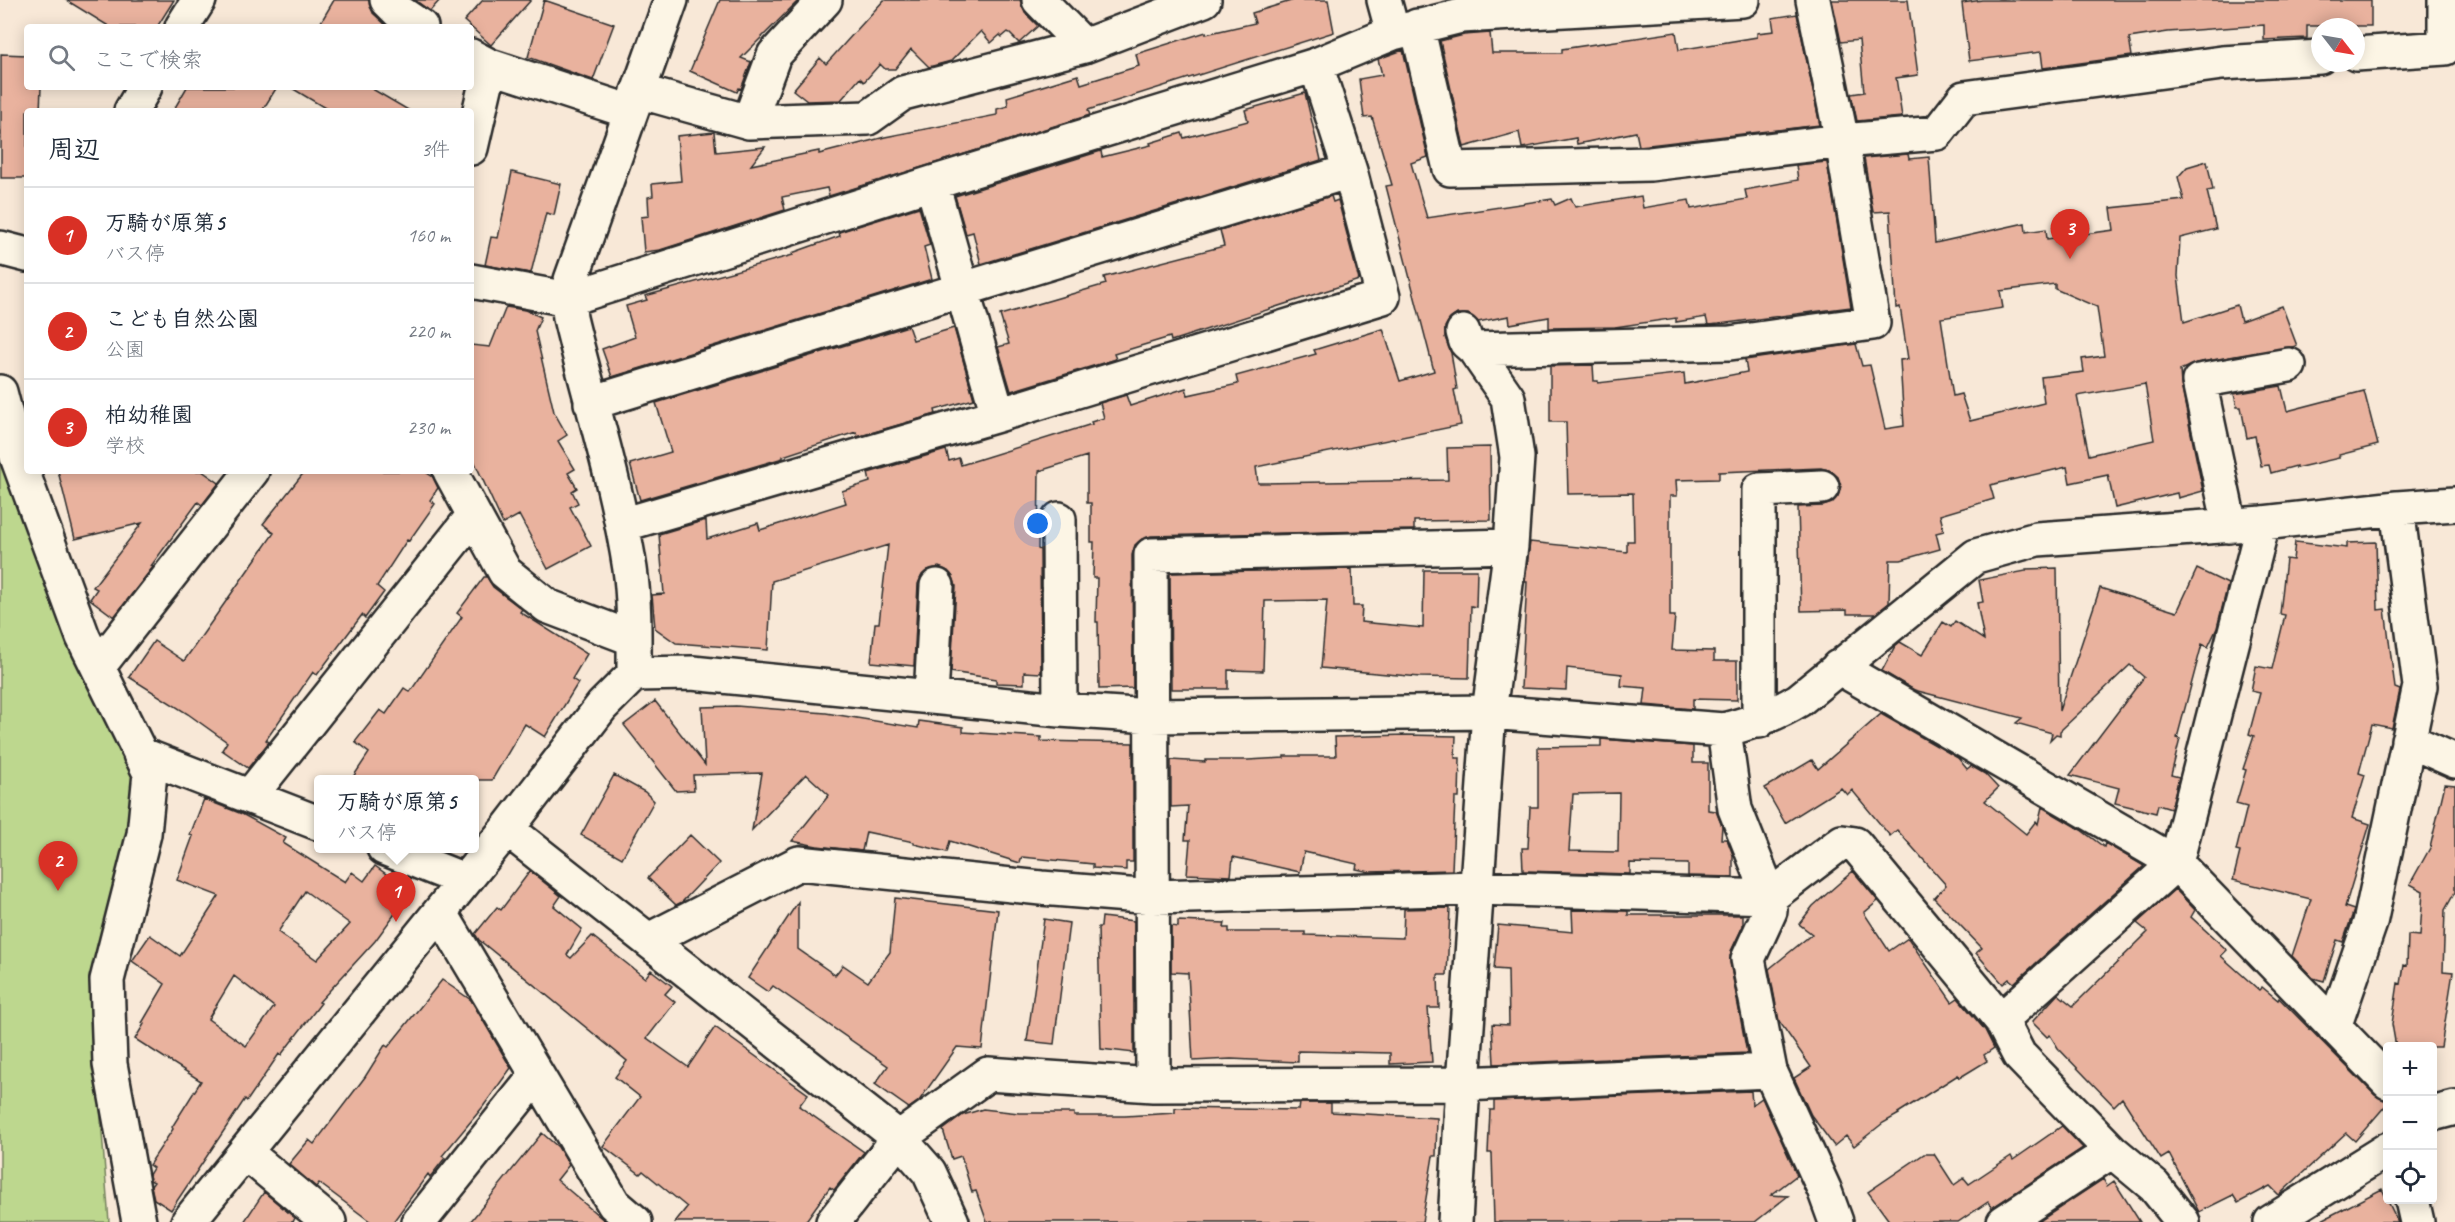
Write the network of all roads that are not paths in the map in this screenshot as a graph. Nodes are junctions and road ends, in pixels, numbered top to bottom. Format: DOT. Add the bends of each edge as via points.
graph roads {
  1 [pos="199,0"];
  2 [pos="387,0"];
  3 [pos="671,0"];
  4 [pos="825,0"];
  5 [pos="1038,0"];
  6 [pos="1204,0"];
  7 [pos="1384,0"];
  8 [pos="1743,0"];
  9 [pos="1814,0"];
  10 [pos="2445,0"];
  11 [pos="184,24"];
  12 [pos="417,24"];
  13 [pos="1405,29"];
  14 [pos="1084,46"];
  15 [pos="2365,53"];
  16 [pos="2311,58"];
  17 [pos="481,61"];
  18 [pos="1316,65"];
  19 [pos="144,90"];
  20 [pos="634,101"];
  21 [pos="133,108"];
  22 [pos="474,122"];
  23 [pos="749,122"];
  24 [pos="1842,141"];
  25 [pos="1350,171"];
  26 [pos="932,183"];
  27 [pos="0,248"];
  28 [pos="24,254"];
  29 [pos="474,282"];
  30 [pos="964,290"];
  31 [pos="568,299"];
  32 [pos="2289,365"];
  33 [pos="0,392"];
  34 [pos="591,403"];
  35 [pos="998,415"];
  36 [pos="250,474"];
  37 [pos="452,474"];
  38 [pos="1822,488"];
  39 [pos="2455,504"];
  40 [pos="2397,508"];
  41 [pos="474,515"];
  42 [pos="1059,519"];
  43 [pos="2263,523"];
  44 [pos="622,525"];
  45 [pos="2230,526"];
  46 [pos="1511,546"];
  47 [pos="937,586"];
  48 [pos="634,639"];
  49 [pos="1838,666"];
  50 [pos="98,667"];
  51 [pos="634,674"];
  52 [pos="931,697"];
  53 [pos="1060,710"];
  54 [pos="1489,712"];
  55 [pos="1151,716"];
  56 [pos="1759,721"];
  57 [pos="1724,730"];
  58 [pos="2408,740"];
  59 [pos="140,754"];
  60 [pos="2455,761"];
  61 [pos="250,796"];
  62 [pos="314,821"];
  63 [pos="507,829"];
  64 [pos="394,853"];
  65 [pos="2176,863"];
  66 [pos="464,880"];
  67 [pos="1478,888"];
  68 [pos="1153,897"];
  69 [pos="1770,897"];
  70 [pos="440,912"];
  71 [pos="649,940"];
  72 [pos="2001,1020"];
  73 [pos="2334,1027"];
  74 [pos="1770,1071"];
  75 [pos="537,1075"];
  76 [pos="2383,1077"];
  77 [pos="1462,1084"];
  78 [pos="1154,1085"];
  79 [pos="2455,1108"];
  80 [pos="2437,1113"];
  81 [pos="899,1138"];
  82 [pos="2386,1150"];
  83 [pos="2112,1151"];
  84 [pos="245,1152"];
  85 [pos="2413,1204"];
  86 [pos="139,1222"];
  87 [pos="188,1222"];
  88 [pos="329,1222"];
  89 [pos="419,1222"];
  90 [pos="634,1222"];
  91 [pos="833,1222"];
  92 [pos="952,1222"];
  93 [pos="1455,1222"];
  94 [pos="1836,1222"];
  95 [pos="2004,1222"];
  96 [pos="2182,1222"];
  97 [pos="2271,1222"];
  98 [pos="2417,1222"];
  1 -- 11 [label="street"];
  2 -- 12 [label="street"];
  3 -- 20 [label="street"];
  4 -- 23 [label="street" via="774,55"];
  5 -- 14 [label="street"];
  6 -- 14 [label="street"];
  7 -- 13 [label="street"];
  8 -- 13 [label="street" via="1461,16"];
  9 -- 24 [label="street"];
  10 -- 15 [label="street" via="2445,48"];
  13 -- 18 [label="street"];
  13 -- 24 [label="street" via="1448,175 1650,164"];
  14 -- 23 [label="street" via="903,93 868,118"];
  16 -- 24 [label="street" via="2222,63 1964,98 1937,133"];
  17 -- 20 [label="street"];
  17 -- 22 [label="street"];
  18 -- 25 [label="street"];
  18 -- 26 [label="street"];
  19 -- 21 [label="street"];
  20 -- 23 [label="street"];
  20 -- 31 [label="street" via="571,280"];
  24 -- 46 [label="street" via="1873,323 1730,343 1469,340 1508,398 1517,457"];
  25 -- 30 [label="street"];
  25 -- 35 [label="street" via="1383,297"];
  26 -- 30 [label="street"];
  26 -- 31 [label="street"];
  27 -- 28 [label="street"];
  29 -- 31 [label="street"];
  30 -- 34 [label="street"];
  30 -- 35 [label="street"];
  31 -- 34 [label="street"];
  32 -- 45 [label="street" via="2199,381"];
  33 -- 50 [label="street" via="17,457 83,637"];
  34 -- 44 [label="street"];
  35 -- 44 [label="street"];
  36 -- 50 [label="street"];
  37 -- 41 [label="street"];
  38 -- 56 [label="street" via="1760,490"];
  39 -- 40 [label="street"];
  40 -- 43 [label="street"];
  40 -- 58 [label="street" via="2420,686"];
  41 -- 48 [label="street" via="506,572 547,606"];
  41 -- 61 [label="street"];
  42 -- 53 [label="street"];
  43 -- 45 [label="street"];
  43 -- 65 [label="street"];
  44 -- 48 [label="street" via="630,571"];
  45 -- 49 [label="street" via="2037,539 1976,556"];
  46 -- 54 [label="street"];
  46 -- 55 [label="street" via="1151,555"];
  47 -- 52 [label="street"];
  48 -- 51 [label="street"];
  49 -- 56 [label="street" via="1799,700"];
  49 -- 65 [label="street"];
  50 -- 59 [label="street"];
  51 -- 52 [label="street" via="692,673"];
  51 -- 63 [label="street" via="602,706"];
  52 -- 53 [label="street"];
  53 -- 55 [label="street"];
  54 -- 55 [label="street"];
  54 -- 57 [label="street"];
  54 -- 67 [label="street"];
  55 -- 68 [label="street"];
  56 -- 57 [label="street"];
  57 -- 69 [label="street" via="1735,809"];
  58 -- 60 [label="street"];
  58 -- 73 [label="street" via="2370,923"];
  59 -- 61 [label="street"];
  59 -- 86 [label="street" via="150,773 144,834 106,980 110,1064"];
  61 -- 62 [label="street"];
  63 -- 66 [label="street"];
  63 -- 71 [label="street"];
  64 -- 66 [label="street"];
  65 -- 72 [label="street"];
  65 -- 73 [label="street"];
  66 -- 70 [label="street"];
  67 -- 68 [label="street"];
  67 -- 69 [label="street"];
  67 -- 77 [label="street"];
  68 -- 71 [label="street" via="799,864"];
  68 -- 78 [label="street"];
  69 -- 72 [label="street" via="1842,842 1855,844"];
  69 -- 74 [label="street" via="1770,911 1748,959"];
  70 -- 75 [label="street"];
  70 -- 84 [label="street"];
  71 -- 81 [label="street"];
  72 -- 83 [label="street" via="2019,1055"];
  73 -- 76 [label="street"];
  74 -- 77 [label="street"];
  74 -- 94 [label="street"];
  75 -- 89 [label="street"];
  75 -- 90 [label="street" via="614,1204"];
  77 -- 78 [label="street"];
  77 -- 93 [label="street"];
  78 -- 81 [label="street" via="988,1074"];
  79 -- 80 [label="street"];
  81 -- 91 [label="street"];
  81 -- 92 [label="street" via="929,1172"];
  82 -- 97 [label="street"];
  83 -- 95 [label="street"];
  83 -- 96 [label="street" via="2154,1186"];
  84 -- 87 [label="street"];
  84 -- 88 [label="street"];
  85 -- 98 [label="street"];
}
